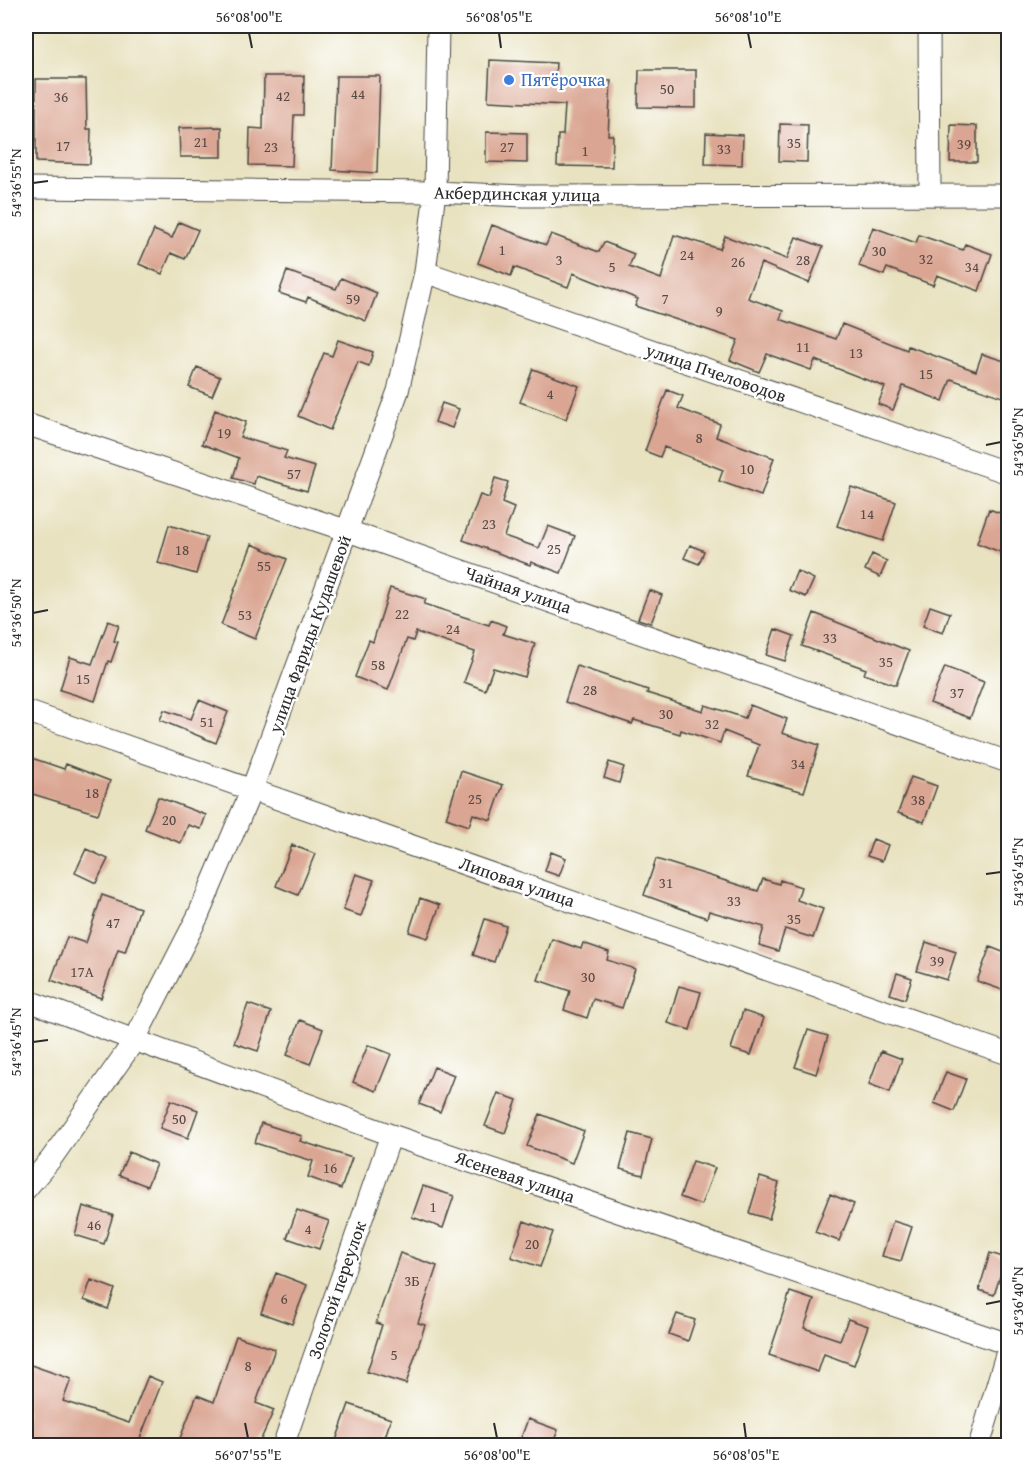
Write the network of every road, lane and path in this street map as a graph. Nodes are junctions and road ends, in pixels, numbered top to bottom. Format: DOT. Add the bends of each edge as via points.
graph roads {
  1 [pos="438,26"];
  2 [pos="929,26"];
  3 [pos="26,188"];
  4 [pos="435,192"];
  5 [pos="930,193"];
  6 [pos="1008,195"];
  7 [pos="425,272"];
  8 [pos="26,424"];
  9 [pos="1008,473"];
  10 [pos="348,531"];
  11 [pos="26,711"];
  12 [pos="1008,762"];
  13 [pos="252,789"];
  14 [pos="26,1000"];
  15 [pos="134,1041"];
  16 [pos="1008,1054"];
  17 [pos="391,1135"];
  18 [pos="26,1189"];
  19 [pos="1008,1346"];
  20 [pos="283,1446"];
  21 [pos="979,1446"];
  1 -- 4 [label="street, улица Фариды Кудашевой"];
  2 -- 5 [label="street"];
  3 -- 4 [label="street, Акбердинская улица"];
  4 -- 5 [label="street, Акбердинская улица" via="524,196"];
  4 -- 7 [label="street, улица Фариды Кудашевой"];
  5 -- 6 [label="street, Акбердинская улица"];
  7 -- 9 [label="street, улица Пчеловодов"];
  7 -- 10 [label="street, улица Фариды Кудашевой" via="398,391"];
  8 -- 10 [label="street, Чайная улица"];
  10 -- 12 [label="street, Чайная улица"];
  10 -- 13 [label="street, улица Фариды Кудашевой"];
  11 -- 13 [label="street, Липовая улица"];
  13 -- 15 [label="street, улица Фариды Кудашевой" via="198,916"];
  13 -- 16 [label="street, Липовая улица"];
  14 -- 15 [label="street, Ясеневая улица"];
  15 -- 17 [label="street, Ясеневая улица"];
  15 -- 18 [label="street, улица Фариды Кудашевой"];
  17 -- 19 [label="street, Ясеневая улица"];
  17 -- 20 [label="street, Золотой переулок"];
  19 -- 21 [label="street"];
}
